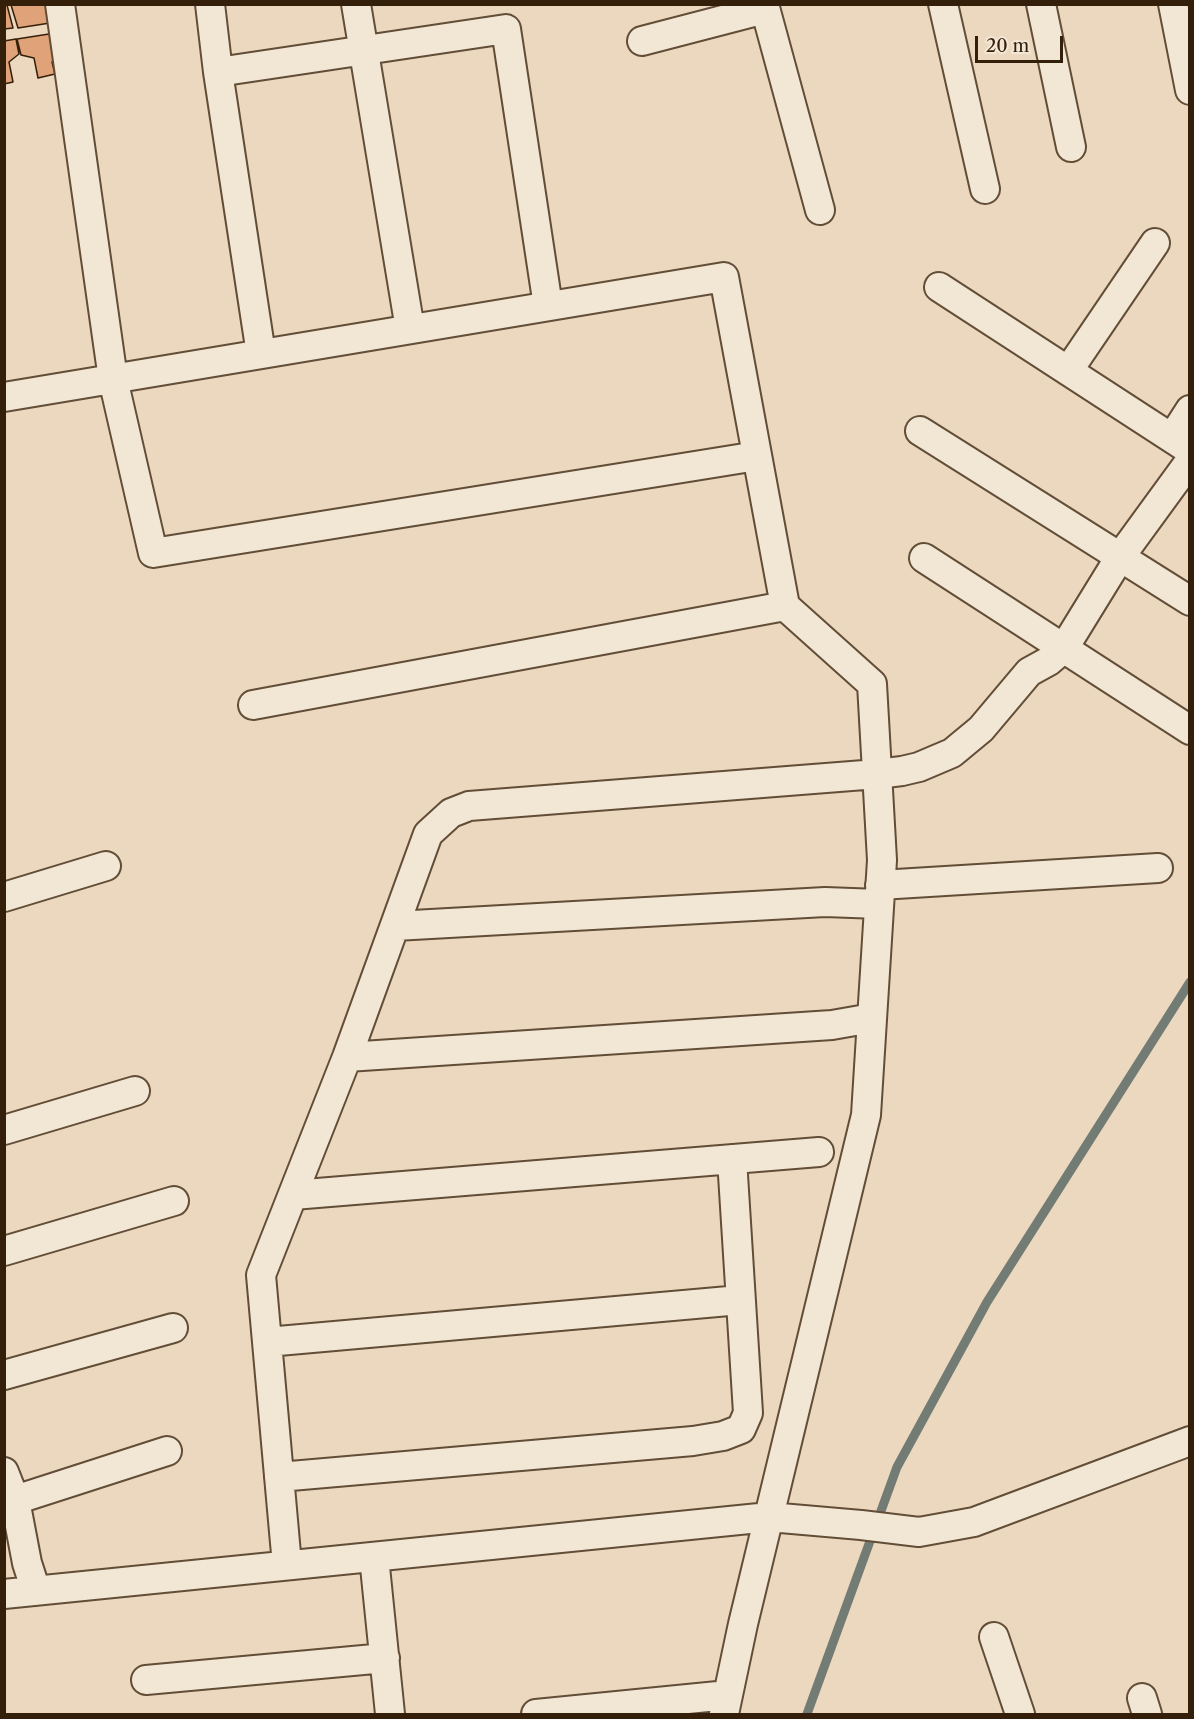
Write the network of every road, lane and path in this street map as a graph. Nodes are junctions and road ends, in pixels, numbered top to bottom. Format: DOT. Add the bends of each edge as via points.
graph roads {
  1 [pos="60,4"];
  2 [pos="210,4"];
  3 [pos="356,4"];
  4 [pos="943,4"];
  5 [pos="1041,4"];
  6 [pos="1173,4"];
  7 [pos="765,7"];
  8 [pos="642,41"];
  9 [pos="363,50"];
  10 [pos="218,72"];
  11 [pos="1190,90"];
  12 [pos="1071,147"];
  13 [pos="985,189"];
  14 [pos="820,210"];
  15 [pos="1155,243"];
  16 [pos="939,287"];
  17 [pos="548,306"];
  18 [pos="410,329"];
  19 [pos="261,354"];
  20 [pos="1068,371"];
  21 [pos="113,379"];
  22 [pos="4,397"];
  23 [pos="1190,410"];
  24 [pos="920,431"];
  25 [pos="1181,444"];
  26 [pos="757,456"];
  27 [pos="1190,460"];
  28 [pos="1120,557"];
  29 [pos="924,558"];
  30 [pos="1190,601"];
  31 [pos="785,606"];
  32 [pos="1064,648"];
  33 [pos="253,705"];
  34 [pos="1190,730"];
  35 [pos="877,774"];
  36 [pos="106,866"];
  37 [pos="1158,868"];
  38 [pos="880,895"];
  39 [pos="4,897"];
  40 [pos="396,926"];
  41 [pos="872,1018"];
  42 [pos="347,1057"];
  43 [pos="135,1090"];
  44 [pos="4,1130"];
  45 [pos="819,1152"];
  46 [pos="732,1159"];
  47 [pos="293,1194"];
  48 [pos="174,1201"];
  49 [pos="4,1251"];
  50 [pos="740,1299"];
  51 [pos="173,1328"];
  52 [pos="267,1342"];
  53 [pos="4,1375"];
  54 [pos="1190,1441"];
  55 [pos="167,1451"];
  56 [pos="4,1472"];
  57 [pos="279,1477"];
  58 [pos="10,1501"];
  59 [pos="769,1517"];
  60 [pos="374,1557"];
  61 [pos="287,1566"];
  62 [pos="36,1591"];
  63 [pos="4,1594"];
  64 [pos="994,1637"];
  65 [pos="385,1658"];
  66 [pos="146,1680"];
  67 [pos="726,1705"];
  68 [pos="390,1714"];
  69 [pos="536,1714"];
  70 [pos="1020,1714"];
  1 -- 21 [label="street"];
  2 -- 10 [label="street"];
  3 -- 9 [label="street"];
  4 -- 13 [label="street"];
  5 -- 12 [label="street"];
  6 -- 11 [label="street"];
  7 -- 8 [label="street"];
  7 -- 14 [label="street"];
  9 -- 10 [label="street"];
  9 -- 17 [label="street" via="506,29"];
  9 -- 18 [label="street"];
  10 -- 19 [label="street"];
  15 -- 20 [label="street"];
  16 -- 20 [label="street"];
  17 -- 18 [label="street"];
  17 -- 26 [label="street" via="724,277"];
  18 -- 19 [label="street"];
  19 -- 21 [label="street"];
  20 -- 25 [label="street"];
  21 -- 22 [label="street"];
  21 -- 26 [label="street" via="153,553"];
  23 -- 25 [label="street"];
  24 -- 28 [label="street"];
  26 -- 31 [label="street"];
  27 -- 28 [label="street"];
  28 -- 30 [label="street"];
  28 -- 32 [label="street"];
  29 -- 32 [label="street"];
  31 -- 33 [label="street"];
  31 -- 35 [label="street" via="872,684"];
  32 -- 34 [label="street"];
  32 -- 35 [label="street" via="1029,672 981,729 952,753 918,767"];
  35 -- 38 [label="street"];
  35 -- 40 [label="street" via="468,806 451,813 428,834"];
  36 -- 39 [label="street"];
  37 -- 38 [label="street"];
  38 -- 40 [label="street" via="825,902"];
  38 -- 41 [label="street"];
  40 -- 42 [label="street"];
  41 -- 42 [label="street" via="820,1026"];
  41 -- 59 [label="street" via="866,1114"];
  42 -- 47 [label="street"];
  43 -- 44 [label="street"];
  45 -- 46 [label="street"];
  46 -- 47 [label="street"];
  46 -- 50 [label="street"];
  47 -- 52 [label="street" via="261,1275"];
  48 -- 49 [label="street"];
  50 -- 52 [label="street"];
  50 -- 57 [label="street" via="748,1413 741,1429 723,1436"];
  51 -- 53 [label="street"];
  52 -- 57 [label="street"];
  54 -- 59 [label="street" via="974,1522 919,1532"];
  55 -- 58 [label="street"];
  56 -- 58 [label="street"];
  57 -- 61 [label="street"];
  58 -- 62 [label="street"];
  59 -- 60 [label="street"];
  59 -- 67 [label="street"];
  60 -- 61 [label="street"];
  60 -- 65 [label="street"];
  61 -- 62 [label="street"];
  62 -- 63 [label="street"];
  64 -- 70 [label="street"];
  65 -- 66 [label="street"];
  65 -- 68 [label="street"];
  67 -- 69 [label="street"];
}
